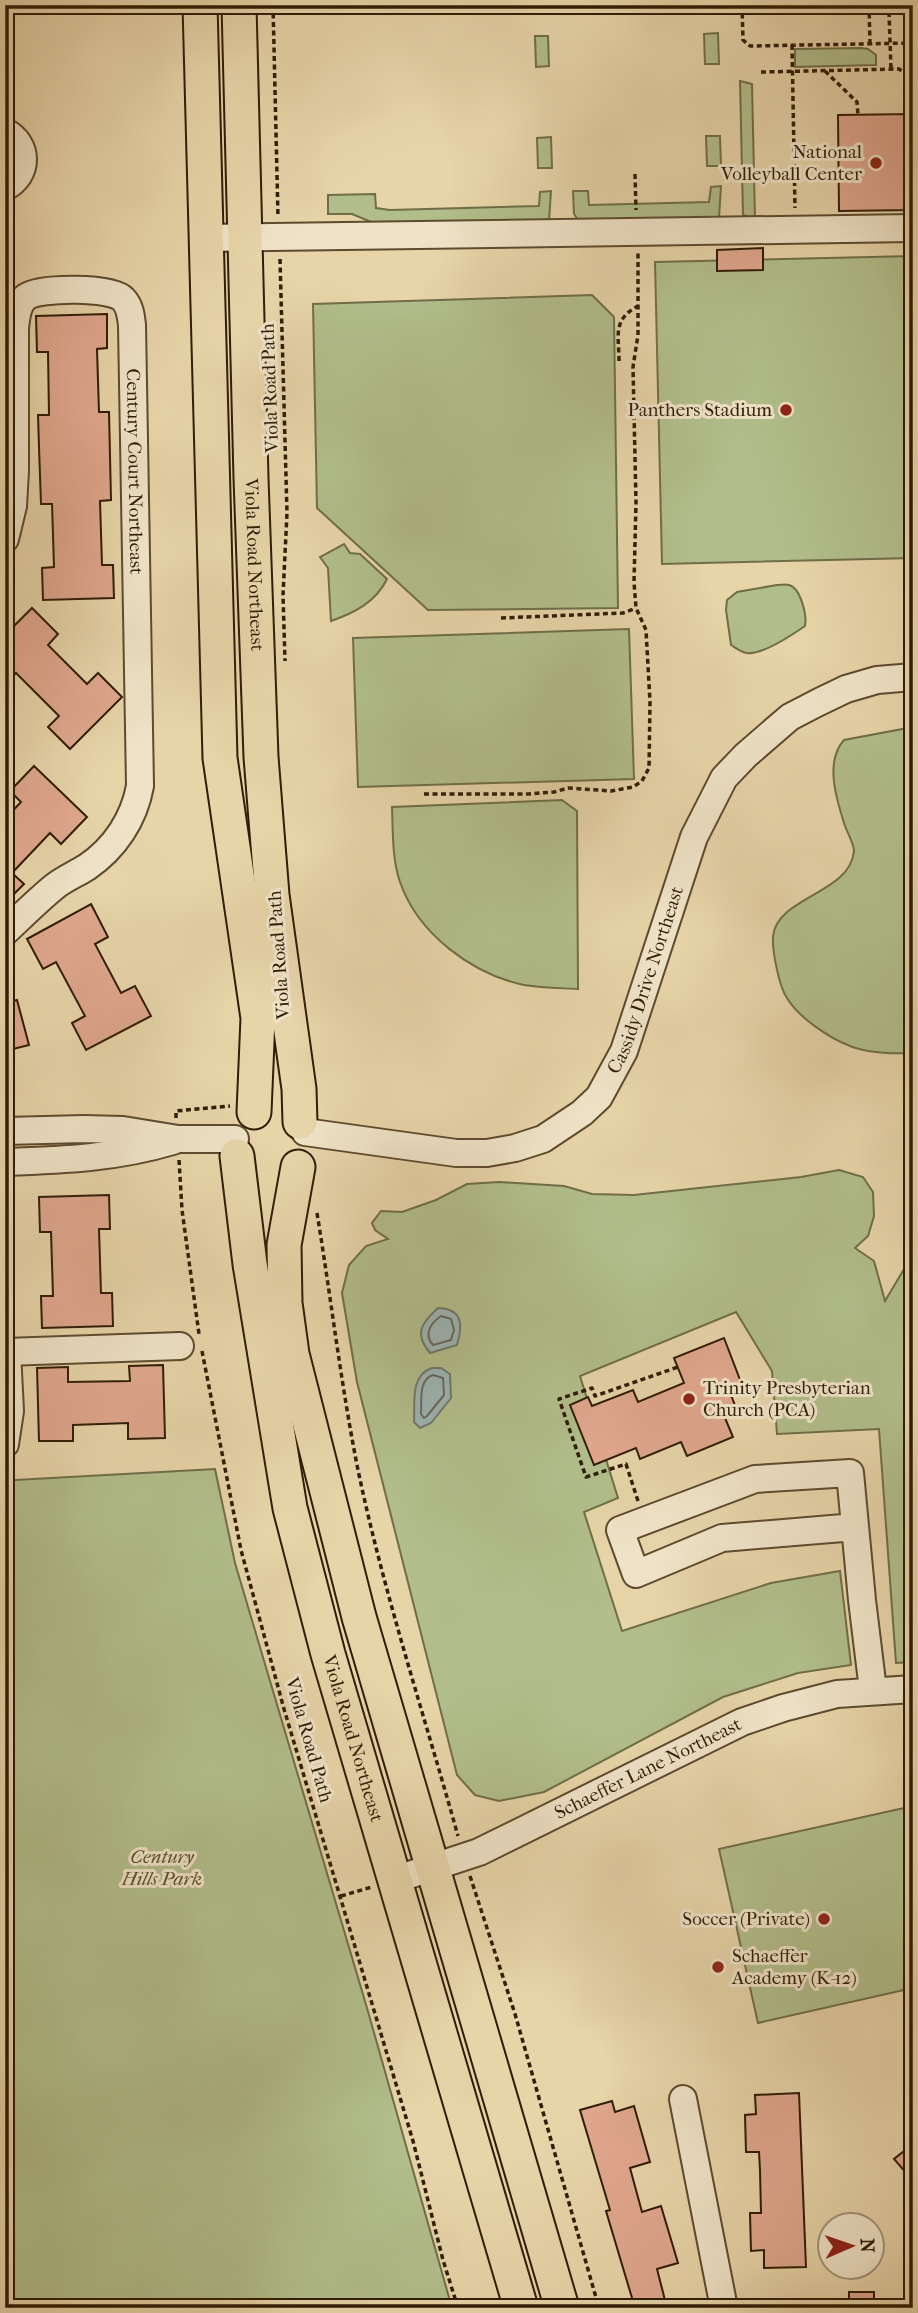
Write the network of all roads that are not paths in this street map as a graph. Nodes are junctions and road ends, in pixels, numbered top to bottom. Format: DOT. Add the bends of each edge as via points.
graph roads {
  1 [pos="200,5"];
  2 [pos="239,5"];
  3 [pos="5,132"];
  4 [pos="5,187"];
  5 [pos="913,228"];
  6 [pos="245,237"];
  7 [pos="205,238"];
  8 [pos="5,539"];
  9 [pos="913,677"];
  10 [pos="5,932"];
  11 [pos="254,1112"];
  12 [pos="302,1127"];
  13 [pos="5,1131"];
  14 [pos="178,1139"];
  15 [pos="236,1148"];
  16 [pos="5,1162"];
  17 [pos="298,1167"];
  18 [pos="193,1344"];
  19 [pos="6,1352"];
  20 [pos="5,1444"];
  21 [pos="855,1527"];
  22 [pos="913,1689"];
  23 [pos="873,1690"];
  24 [pos="449,1863"];
  25 [pos="394,1880"];
  26 [pos="684,2099"];
  27 [pos="521,2308"];
  28 [pos="562,2308"];
  29 [pos="724,2308"];
  1 -- 7 [label="main road, Viola Road Northeast"];
  2 -- 6 [label="main road, Viola Road Northeast"];
  3 -- 4 [label="street" via="18,141 24,166 17,179"];
  5 -- 6 [label="street"];
  6 -- 7 [label="street"];
  6 -- 12 [label="main road, Viola Road Northeast" via="261,757 272,895"];
  7 -- 11 [label="main road, Viola Road Northeast" via="220,758 258,1018"];
  8 -- 10 [label="street, Century Court Northeast" via="14,486 19,308 27,297 46,292 117,295 129,310 132,325 140,786 129,822 110,846"];
  9 -- 12 [label="street, Cassidy Drive Northeast" via="846,689 790,717 724,778 694,838 624,1051 599,1097 582,1113 543,1139 487,1153 456,1153"];
  11 -- 12 [label="main road" via="284,1110"];
  11 -- 15 [label="main road" via="239,1126"];
  12 -- 17 [label="main road" via="306,1152"];
  13 -- 14 [label="street" via="123,1130"];
  14 -- 15 [label="street"];
  14 -- 16 [label="street" via="120,1155"];
  15 -- 17 [label="main road" via="249,1173 268,1180 288,1176"];
  15 -- 25 [label="main road, Viola Road Northeast" via="290,1508"];
  17 -- 24 [label="main road, Viola Road Northeast" via="284,1245 292,1354 349,1583"];
  18 -- 19 [label="street"];
  19 -- 20 [label="street" via="10,1411"];
  21 -- 21 [label="street" via="850,1473 755,1479 620,1530 636,1574 722,1538"];
  21 -- 23 [label="street"];
  22 -- 23 [label="street, Schaeffer Lane Northeast"];
  23 -- 24 [label="street, Schaeffer Lane Northeast" via="837,1694 742,1722"];
  24 -- 25 [label="street, Schaeffer Lane Northeast"];
  24 -- 28 [label="main road, Viola Road Northeast"];
  25 -- 27 [label="main road, Viola Road Northeast"];
  26 -- 29 [label="street"];
}
